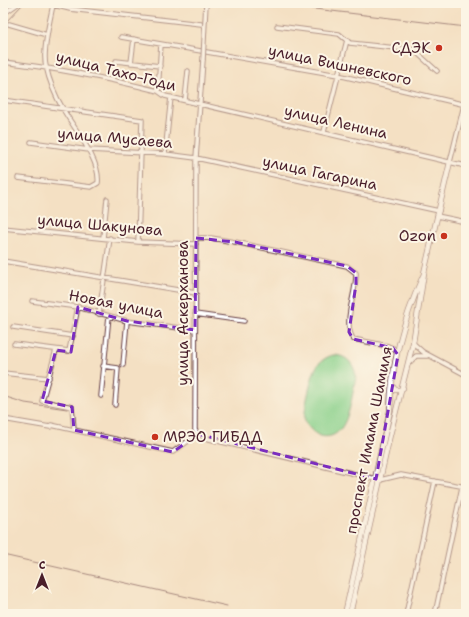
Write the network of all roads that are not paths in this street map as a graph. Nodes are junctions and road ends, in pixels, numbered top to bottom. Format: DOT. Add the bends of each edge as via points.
graph roads {
  1 [pos="19,3"];
  2 [pos="45,3"];
  3 [pos="206,3"];
  4 [pos="53,5"];
  5 [pos="3,14"];
  6 [pos="8,24"];
  7 [pos="202,24"];
  8 [pos="278,26"];
  9 [pos="47,34"];
  10 [pos="121,37"];
  11 [pos="134,39"];
  12 [pos="347,40"];
  13 [pos="162,44"];
  14 [pos="116,61"];
  15 [pos="3,62"];
  16 [pos="131,62"];
  17 [pos="160,66"];
  18 [pos="46,67"];
  19 [pos="188,71"];
  20 [pos="437,71"];
  21 [pos="338,75"];
  22 [pos="158,91"];
  23 [pos="171,97"];
  24 [pos="466,97"];
  25 [pos="3,100"];
  26 [pos="184,100"];
  27 [pos="200,103"];
  28 [pos="465,105"];
  29 [pos="62,108"];
  30 [pos="324,132"];
  31 [pos="31,142"];
  32 [pos="89,150"];
  33 [pos="140,153"];
  34 [pos="165,154"];
  35 [pos="196,158"];
  36 [pos="450,162"];
  37 [pos="466,166"];
  38 [pos="18,178"];
  39 [pos="106,200"];
  40 [pos="438,214"];
  41 [pos="466,222"];
  42 [pos="3,228"];
  43 [pos="103,238"];
  44 [pos="110,238"];
  45 [pos="196,238"];
  46 [pos="138,242"];
  47 [pos="196,244"];
  48 [pos="3,261"];
  49 [pos="424,273"];
  50 [pos="104,279"];
  51 [pos="196,293"];
  52 [pos="32,301"];
  53 [pos="78,307"];
  54 [pos="99,314"];
  55 [pos="195,314"];
  56 [pos="407,315"];
  57 [pos="109,316"];
  58 [pos="418,318"];
  59 [pos="127,321"];
  60 [pos="244,321"];
  61 [pos="13,327"];
  62 [pos="195,330"];
  63 [pos="73,336"];
  64 [pos="401,340"];
  65 [pos="413,343"];
  66 [pos="14,344"];
  67 [pos="388,346"];
  68 [pos="56,350"];
  69 [pos="398,355"];
  70 [pos="434,358"];
  71 [pos="408,364"];
  72 [pos="123,365"];
  73 [pos="103,366"];
  74 [pos="3,373"];
  75 [pos="466,375"];
  76 [pos="48,378"];
  77 [pos="392,385"];
  78 [pos="403,388"];
  79 [pos="100,396"];
  80 [pos="115,404"];
  81 [pos="3,419"];
  82 [pos="74,430"];
  83 [pos="198,434"];
  84 [pos="378,479"];
  85 [pos="435,481"];
  86 [pos="464,487"];
  87 [pos="466,606"];
  88 [pos="345,614"];
  89 [pos="350,614"];
  90 [pos="406,614"];
  91 [pos="435,614"];
  92 [pos="464,614"];
  1 -- 5 [label="street"];
  2 -- 4 [label="street"];
  3 -- 27 [label="street, улица Аскерханова, bridge"];
  4 -- 7 [label="street"];
  4 -- 9 [label="street"];
  6 -- 9 [label="street"];
  8 -- 12 [label="street" via="339,34"];
  9 -- 18 [label="street"];
  10 -- 11 [label="street, улица Вишневского"];
  11 -- 13 [label="street, улица Вишневского"];
  11 -- 16 [label="street"];
  12 -- 20 [label="street" via="350,43 414,50"];
  12 -- 21 [label="street"];
  13 -- 17 [label="street"];
  13 -- 21 [label="street, улица Вишневского"];
  14 -- 16 [label="street"];
  15 -- 18 [label="street, улица Тахо-Годи"];
  16 -- 17 [label="street"];
  17 -- 22 [label="street"];
  18 -- 22 [label="street, улица Тахо-Годи"];
  18 -- 29 [label="street"];
  19 -- 26 [label="street"];
  21 -- 28 [label="street, улица Вишневского"];
  21 -- 30 [label="street"];
  22 -- 23 [label="street, улица Тахо-Годи"];
  23 -- 26 [label="street, улица Тахо-Годи"];
  23 -- 34 [label="street"];
  24 -- 28 [label="street"];
  25 -- 29 [label="street"];
  26 -- 27 [label="street, улица Тахо-Годи"];
  27 -- 30 [label="street, улица Ленина"];
  27 -- 35 [label="street, улица Аскерханова"];
  28 -- 36 [label="street"];
  29 -- 32 [label="street"];
  29 -- 33 [label="street" via="142,120"];
  30 -- 36 [label="street, улица Ленина"];
  31 -- 32 [label="street, улица Мусаева"];
  32 -- 33 [label="street, улица Мусаева"];
  32 -- 38 [label="street" via="99,175 95,186"];
  33 -- 34 [label="street, улица Мусаева"];
  33 -- 46 [label="street"];
  34 -- 35 [label="street, улица Мусаева"];
  35 -- 40 [label="street, улица Гагарина"];
  35 -- 45 [label="street, улица Аскерханова"];
  36 -- 37 [label="street, улица Ленина"];
  36 -- 40 [label="main road, проспект Имама Шамиля"];
  39 -- 43 [label="street"];
  40 -- 41 [label="street, улица Гагарина"];
  40 -- 49 [label="main road, проспект Имама Шамиля"];
  42 -- 43 [label="street, улица Шакунова"];
  43 -- 44 [label="street, улица Шакунова"];
  44 -- 46 [label="street, улица Шакунова"];
  44 -- 50 [label="street"];
  45 -- 47 [label="street, улица Аскерханова"];
  45 -- 67 [label="street" via="235,242 347,266 356,273 349,332 353,339"];
  46 -- 47 [label="street, улица Шакунова"];
  47 -- 51 [label="street, улица Аскерханова"];
  48 -- 50 [label="street"];
  49 -- 56 [label="main road, проспект Имама Шамиля"];
  49 -- 58 [label="main road, проспект Имама Шамиля"];
  50 -- 51 [label="street"];
  50 -- 54 [label="street"];
  51 -- 55 [label="street, улица Аскерханова"];
  52 -- 53 [label="street, Новая улица"];
  53 -- 54 [label="street, Новая улица"];
  53 -- 63 [label="street"];
  54 -- 57 [label="street, Новая улица"];
  55 -- 60 [label="street"];
  55 -- 62 [label="street, улица Аскерханова"];
  56 -- 58 [label="main road" via="414,311"];
  56 -- 64 [label="main road, проспект Имама Шамиля"];
  57 -- 59 [label="street, Новая улица"];
  57 -- 73 [label="street"];
  58 -- 65 [label="main road, проспект Имама Шамиля"];
  59 -- 62 [label="street, Новая улица"];
  59 -- 72 [label="street"];
  61 -- 63 [label="street"];
  62 -- 83 [label="street, улица Аскерханова" via="194,425"];
  63 -- 68 [label="street" via="69,351"];
  64 -- 67 [label="street"];
  64 -- 69 [label="main road, проспект Имама Шамиля"];
  65 -- 70 [label="street"];
  65 -- 71 [label="main road, проспект Имама Шамиля"];
  66 -- 68 [label="street"];
  67 -- 69 [label="street"];
  68 -- 76 [label="street"];
  69 -- 77 [label="main road, проспект Имама Шамиля"];
  70 -- 71 [label="street" via="420,355"];
  70 -- 75 [label="street"];
  71 -- 78 [label="main road, проспект Имама Шамиля"];
  73 -- 79 [label="street"];
  73 -- 80 [label="street" via="118,368"];
  74 -- 76 [label="street"];
  76 -- 82 [label="street" via="42,401 72,407"];
  77 -- 78 [label="main road" via="395,390"];
  77 -- 84 [label="main road, проспект Имама Шамиля"];
  78 -- 84 [label="main road, проспект Имама Шамиля"];
  81 -- 82 [label="street"];
  82 -- 83 [label="street" via="173,452"];
  83 -- 84 [label="street" via="252,450"];
  84 -- 85 [label="street" via="401,475"];
  84 -- 88 [label="main road, проспект Имама Шамиля"];
  84 -- 89 [label="main road, проспект Имама Шамиля"];
  85 -- 86 [label="street"];
  85 -- 90 [label="street"];
  86 -- 91 [label="street"];
  87 -- 92 [label="street"];
}
